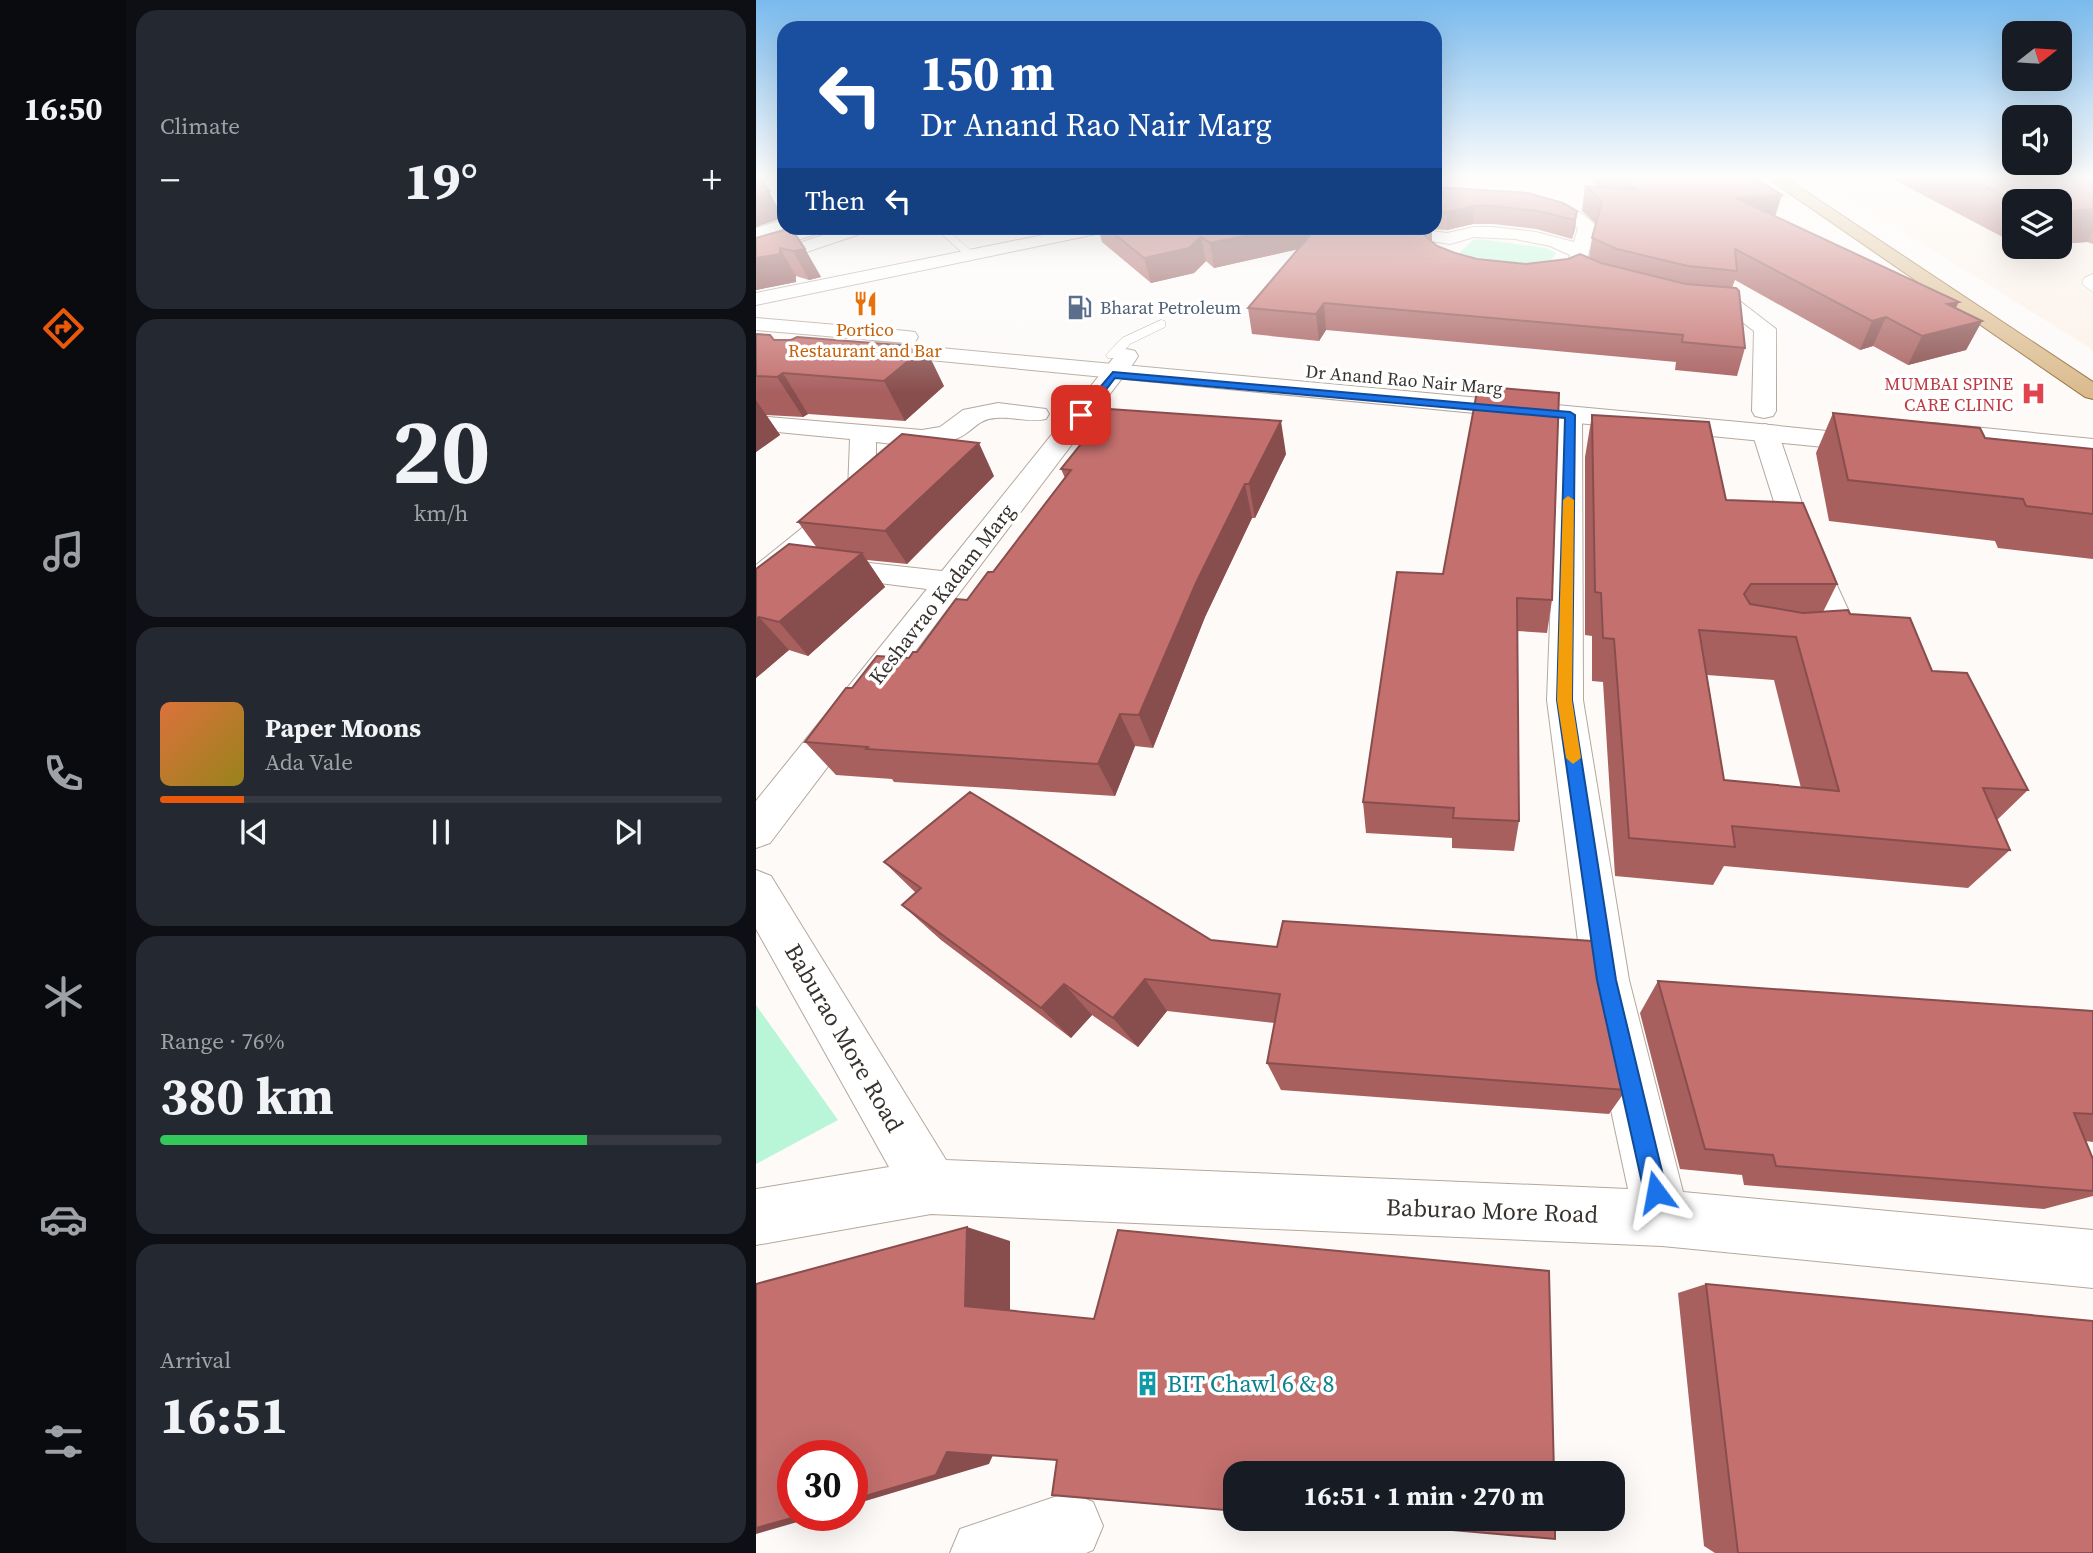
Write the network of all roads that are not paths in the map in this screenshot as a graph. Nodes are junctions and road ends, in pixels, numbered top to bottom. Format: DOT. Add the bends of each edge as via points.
graph roads {
  1 [pos="802,247"];
  2 [pos="962,247"];
  3 [pos="1002,247"];
  4 [pos="1442,247"];
  5 [pos="1572,247"];
  6 [pos="1579,247"];
  7 [pos="1890,247"];
  8 [pos="1892,247"];
  9 [pos="970,254"];
  10 [pos="1436,254"];
  11 [pos="1906,257"];
  12 [pos="756,263"];
  13 [pos="1572,266"];
  14 [pos="2093,277"];
  15 [pos="1630,288"];
  16 [pos="2093,289"];
  17 [pos="756,299"];
  18 [pos="1680,302"];
  19 [pos="756,324"];
  20 [pos="1161,324"];
  21 [pos="756,339"];
  22 [pos="1117,362"];
  23 [pos="2093,369"];
  24 [pos="2093,392"];
  25 [pos="1038,414"];
  26 [pos="1570,415"];
  27 [pos="1765,421"];
  28 [pos="756,423"];
  29 [pos="1887,425"];
  30 [pos="863,433"];
  31 [pos="1911,441"];
  32 [pos="2093,447"];
  33 [pos="2093,468"];
  34 [pos="780,562"];
  35 [pos="756,582"];
  36 [pos="951,582"];
  37 [pos="1782,640"];
  38 [pos="756,831"];
  39 [pos="756,889"];
  40 [pos="931,1188"];
  41 [pos="756,1217"];
  42 [pos="1662,1218"];
  43 [pos="2093,1259"];
  44 [pos="1069,1526"];
  45 [pos="984,1553"];
  1 -- 12 [label="street"];
  2 -- 9 [label="lane"];
  3 -- 9 [label="street"];
  4 -- 10 [label="street"];
  5 -- 13 [label="street" via="1576,249"];
  6 -- 13 [label="street"];
  7 -- 11 [label="main road"];
  8 -- 11 [label="main road"];
  9 -- 17 [label="street"];
  11 -- 23 [label="main road"];
  11 -- 24 [label="main road"];
  13 -- 15 [label="street"];
  14 -- 16 [label="lane" via="2088,284"];
  18 -- 27 [label="street" via="1734,306 1766,329"];
  19 -- 22 [label="street, Dr Anand Rao Nair Marg"];
  20 -- 22 [label="lane" via="1126,341"];
  21 -- 22 [label="street, Dr Anand Rao Nair Marg" via="841,349"];
  22 -- 26 [label="street, Dr Anand Rao Nair Marg"];
  22 -- 27 [label="street, Dr Anand Rao Nair Marg"];
  22 -- 36 [label="street, Keshavrao Kadam Marg"];
  25 -- 30 [label="street" via="998,410 972,415 945,436"];
  26 -- 27 [label="street, Dr Anand Rao Nair Marg"];
  26 -- 42 [label="street" via="1565,700 1606,980"];
  27 -- 29 [label="street, Dr Anand Rao Nair Marg"];
  27 -- 31 [label="street, Dr Anand Rao Nair Marg"];
  27 -- 37 [label="street" via="1797,527 1842,631 1832,638 1806,642"];
  28 -- 30 [label="street"];
  30 -- 34 [label="street" via="862,495"];
  31 -- 32 [label="street, Dr Anand Rao Nair Marg"];
  31 -- 33 [label="street, Dr Anand Rao Nair Marg"];
  34 -- 35 [label="street"];
  34 -- 36 [label="street"];
  36 -- 38 [label="street, Keshavrao Kadam Marg"];
  39 -- 40 [label="street, Baburao More Road"];
  40 -- 41 [label="street, Baburao More Road"];
  40 -- 42 [label="street, Baburao More Road"];
  42 -- 43 [label="street, Baburao More Road"];
  44 -- 45 [label="street"];
}
